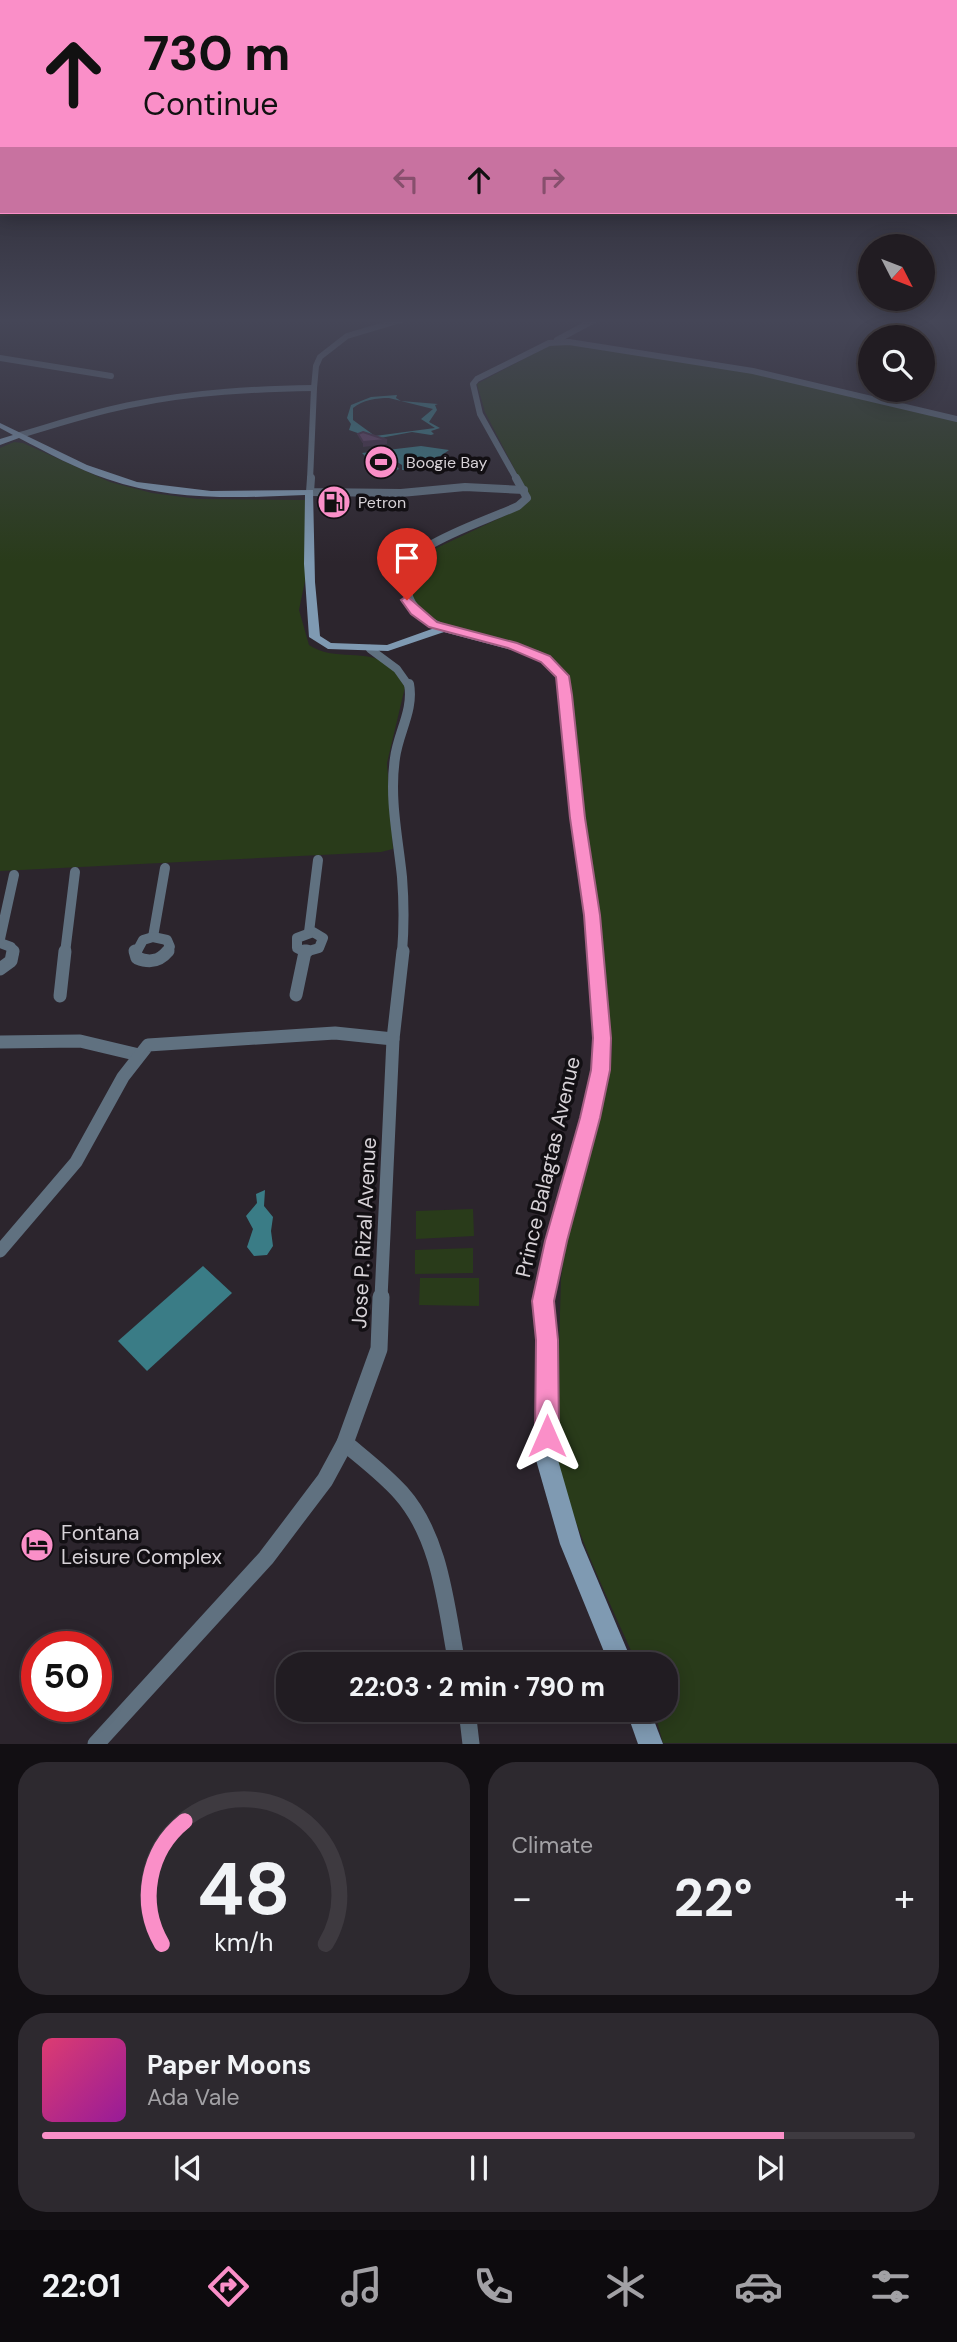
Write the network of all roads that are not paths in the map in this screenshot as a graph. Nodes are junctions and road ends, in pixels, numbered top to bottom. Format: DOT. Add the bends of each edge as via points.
graph roads {
  1 [pos="153,400"];
  2 [pos="314,400"];
  3 [pos="476,400"];
  4 [pos="876,400"];
  5 [pos="957,419"];
  6 [pos="0,425"];
  7 [pos="20,435"];
  8 [pos="0,442"];
  9 [pos="524,490"];
  10 [pos="310,492"];
  11 [pos="443,628"];
  12 [pos="370,649"];
  13 [pos="317,860"];
  14 [pos="165,868"];
  15 [pos="75,872"];
  16 [pos="14,875"];
  17 [pos="309,932"];
  18 [pos="153,937"];
  19 [pos="0,941"];
  20 [pos="305,952"];
  21 [pos="0,969"];
  22 [pos="296,995"];
  23 [pos="60,996"];
  24 [pos="393,1039"];
  25 [pos="0,1042"];
  26 [pos="139,1055"];
  27 [pos="0,1251"];
  28 [pos="345,1443"];
  29 [pos="454,1652"];
  30 [pos="616,1652"];
  31 [pos="468,1722"];
  32 [pos="643,1722"];
  33 [pos="96,1744"];
  34 [pos="471,1744"];
  35 [pos="651,1744"];
  1 -- 7 [label="street"];
  2 -- 10 [label="street"];
  3 -- 9 [label="street"];
  4 -- 5 [label="street"];
  6 -- 7 [label="main road"];
  7 -- 8 [label="main road"];
  7 -- 10 [label="main road" via="98,473 153,488 216,495"];
  9 -- 10 [label="street" via="465,487 401,493"];
  9 -- 11 [label="street" via="527,498 522,505 418,555 406,583 407,600 426,621"];
  10 -- 12 [label="main road" via="307,565 315,636 328,646"];
  11 -- 12 [label="main road" via="398,646"];
  11 -- 30 [label="main road, Prince Balagtas Avenue" via="534,653 562,676 592,915 602,1038 590,1118 543,1301 547,1460 570,1544"];
  12 -- 24 [label="street, Jose P. Rizal Avenue" via="393,665 409,685 395,758 403,898"];
  13 -- 17 [label="street"];
  14 -- 18 [label="street"];
  15 -- 23 [label="street"];
  16 -- 19 [label="street"];
  17 -- 20 [label="street" via="296,942"];
  17 -- 20 [label="street" via="317,933 323,942 315,951"];
  19 -- 21 [label="street" via="14,953"];
  20 -- 22 [label="street"];
  24 -- 26 [label="street" via="335,1032 152,1043"];
  24 -- 28 [label="street, Jose P. Rizal Avenue" via="379,1349"];
  25 -- 26 [label="street" via="80,1041"];
  26 -- 27 [label="street" via="76,1162"];
  28 -- 29 [label="street" via="403,1496 421,1525 435,1562"];
  28 -- 33 [label="street, Jose P. Rizal Avenue" via="325,1480 266,1558"];
  31 -- 34 [label="street"];
  32 -- 35 [label="main road"];
}
